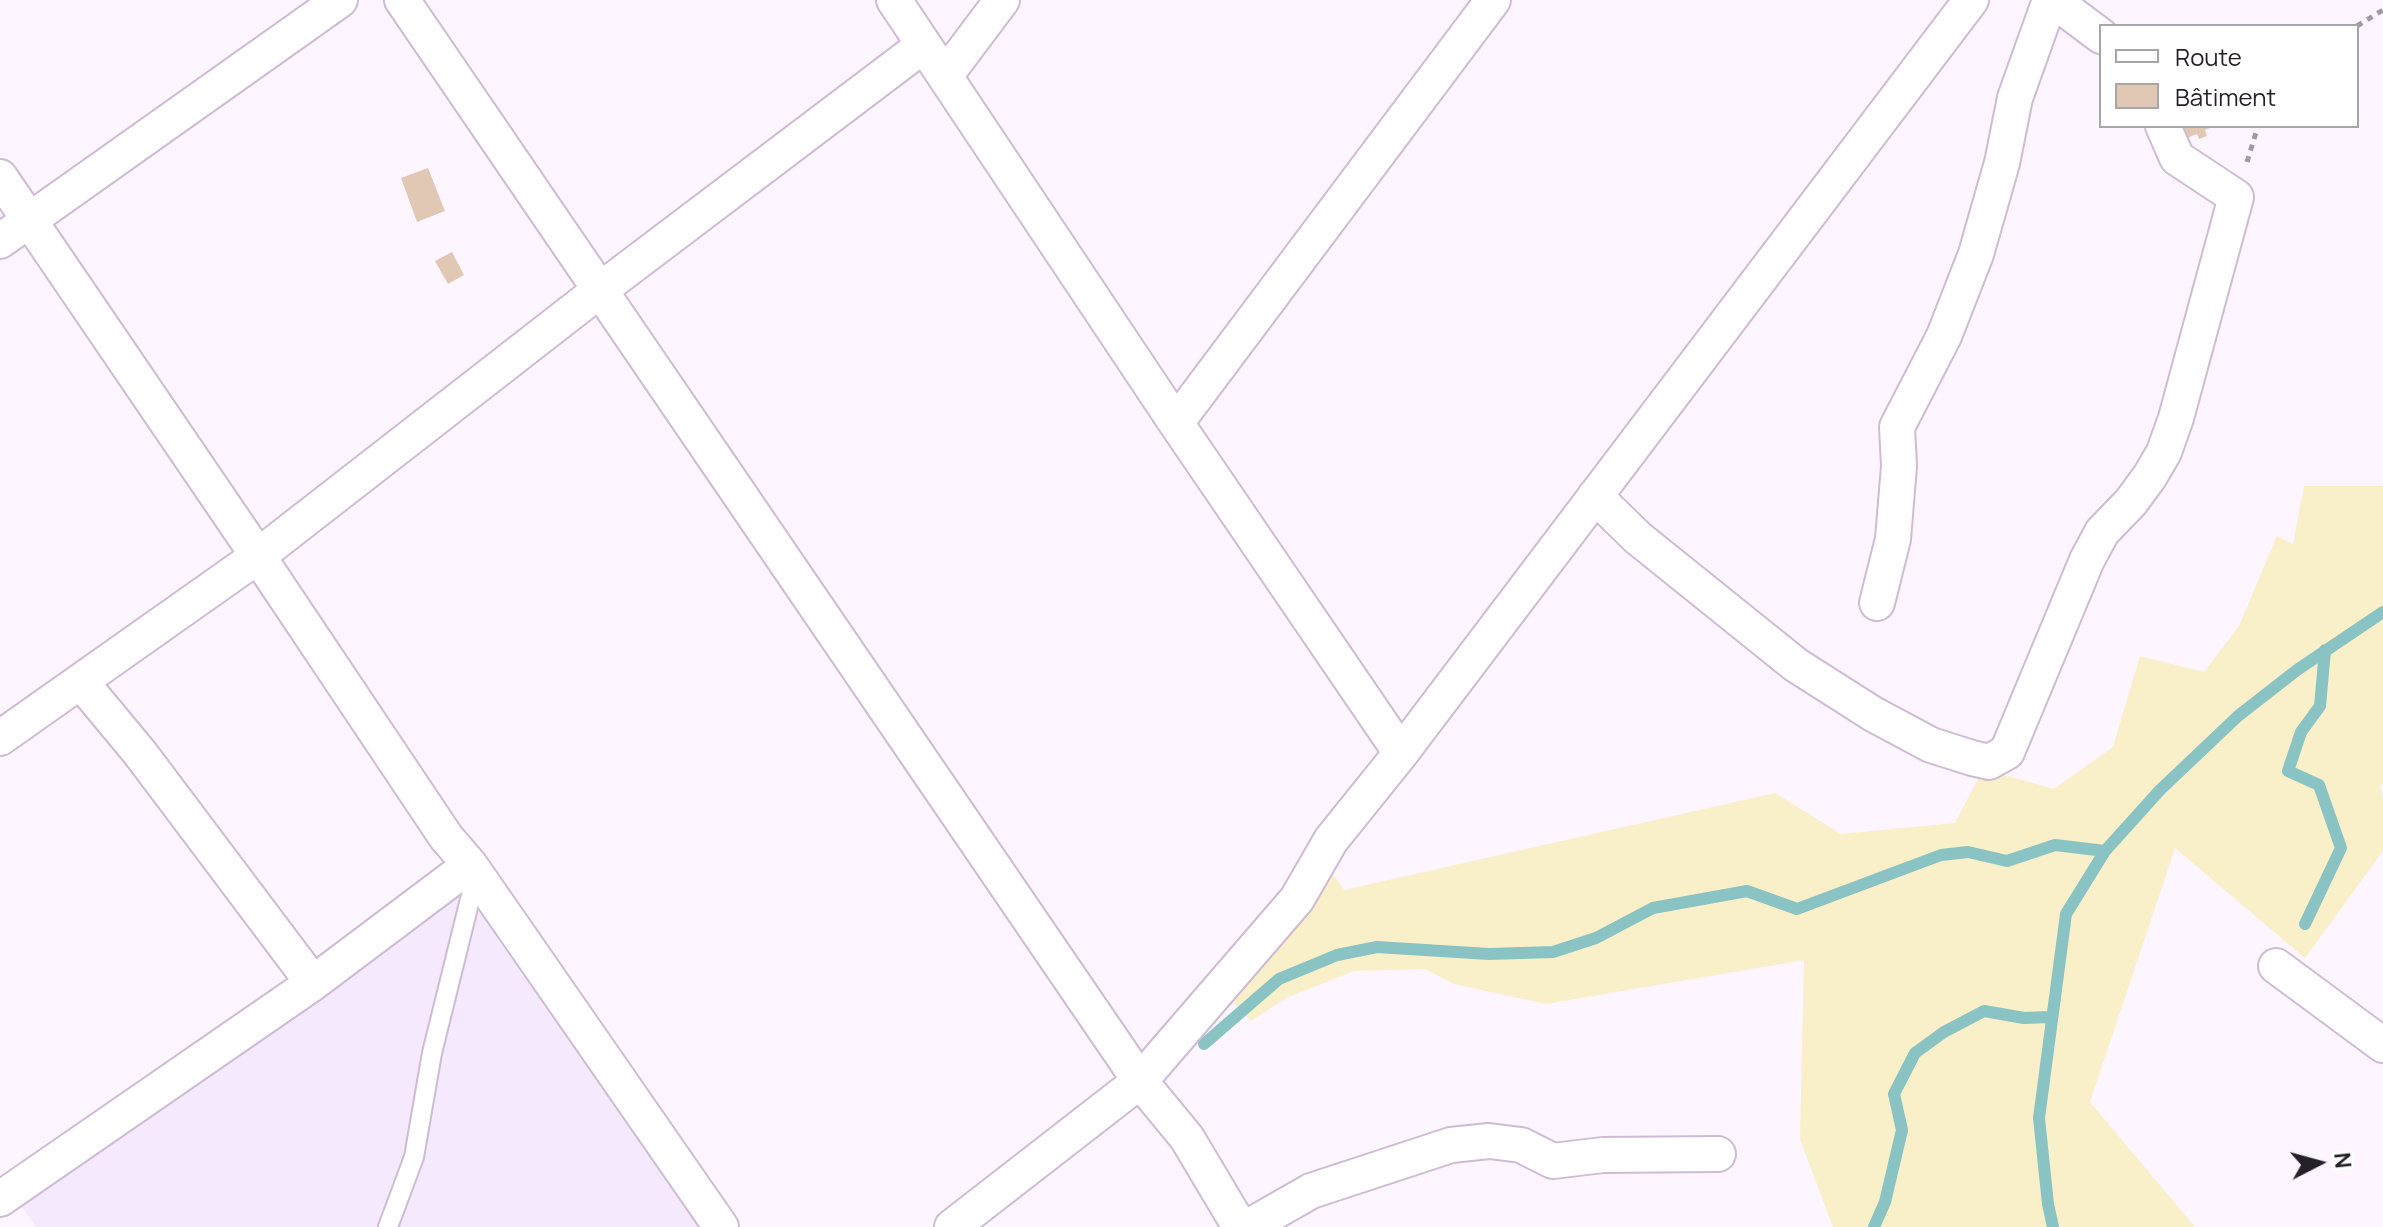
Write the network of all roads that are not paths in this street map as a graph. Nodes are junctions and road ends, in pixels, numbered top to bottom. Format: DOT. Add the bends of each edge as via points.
graph roads {
  1 [pos="340,0"];
  2 [pos="402,0"];
  3 [pos="894,0"];
  4 [pos="1002,0"];
  5 [pos="1493,0"];
  6 [pos="2052,0"];
  7 [pos="1957,6"];
  8 [pos="2099,35"];
  9 [pos="924,45"];
  10 [pos="945,76"];
  11 [pos="2164,128"];
  12 [pos="0,177"];
  13 [pos="29,220"];
  14 [pos="0,241"];
  15 [pos="600,290"];
  16 [pos="1176,423"];
  17 [pos="1595,496"];
  18 [pos="258,556"];
  19 [pos="1877,603"];
  20 [pos="81,682"];
  21 [pos="0,738"];
  22 [pos="1401,753"];
  23 [pos="473,870"];
  24 [pos="2276,966"];
  25 [pos="313,983"];
  26 [pos="2383,1045"];
  27 [pos="1140,1081"];
  28 [pos="1718,1154"];
  29 [pos="0,1199"];
  30 [pos="388,1227"];
  31 [pos="721,1227"];
  32 [pos="952,1227"];
  33 [pos="1240,1227"];
  34 [pos="1248,1227"];
  1 -- 13 [label="street"];
  2 -- 15 [label="street"];
  3 -- 9 [label="street"];
  4 -- 10 [label="street"];
  5 -- 16 [label="street"];
  6 -- 8 [label="street"];
  6 -- 19 [label="street" via="2015,98 1976,254 1944,336 1897,427 1897,507"];
  7 -- 17 [label="street"];
  9 -- 10 [label="street"];
  9 -- 15 [label="street"];
  10 -- 16 [label="street"];
  11 -- 17 [label="street" via="2177,158 2236,197 2164,452 2131,502 2102,532 2000,758 1989,762 1931,745 1796,665 1638,538"];
  12 -- 13 [label="street"];
  13 -- 14 [label="street"];
  13 -- 18 [label="street"];
  15 -- 18 [label="street"];
  15 -- 27 [label="street"];
  16 -- 22 [label="street"];
  17 -- 22 [label="street"];
  18 -- 20 [label="street"];
  18 -- 23 [label="street"];
  20 -- 21 [label="street"];
  20 -- 25 [label="street"];
  22 -- 27 [label="street" via="1331,840 1297,899"];
  23 -- 25 [label="street"];
  23 -- 30 [label="lane" via="414,1157"];
  23 -- 31 [label="street"];
  24 -- 26 [label="street"];
  25 -- 29 [label="street"];
  27 -- 32 [label="street"];
  27 -- 33 [label="street" via="1187,1138"];
  28 -- 34 [label="street" via="1553,1161 1521,1145 1451,1145 1311,1191"];
}
